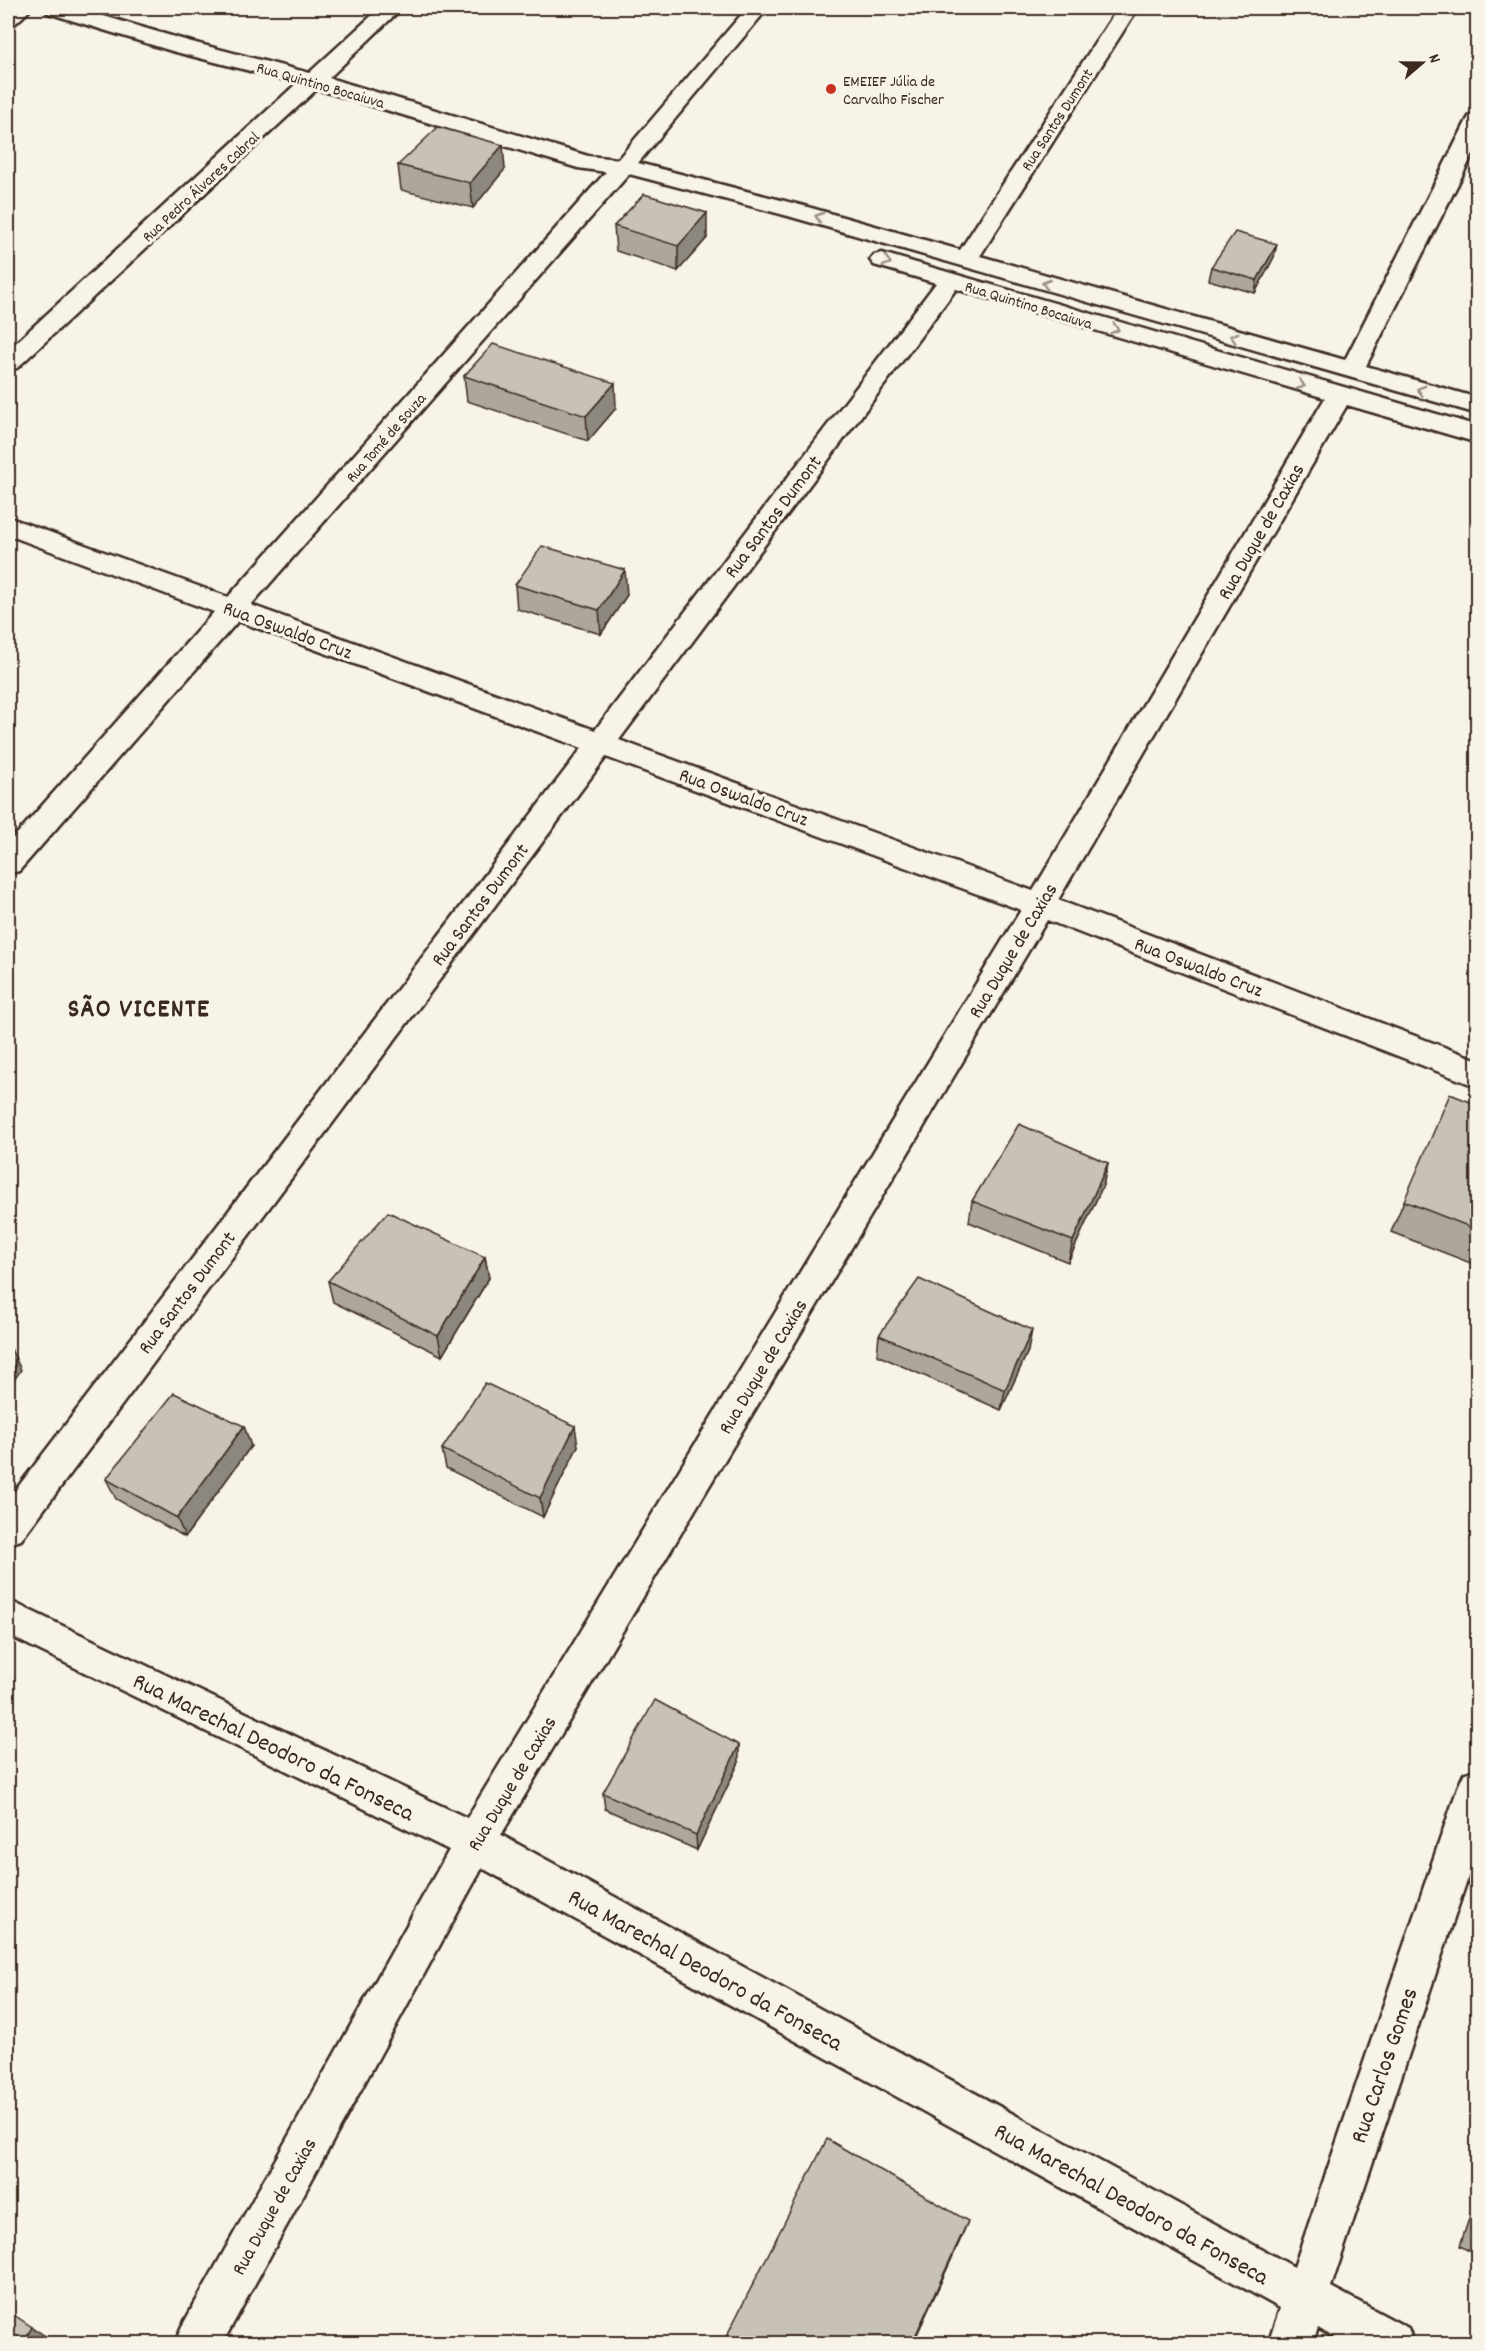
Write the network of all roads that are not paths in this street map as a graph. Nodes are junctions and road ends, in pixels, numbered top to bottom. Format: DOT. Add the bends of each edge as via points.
graph roads {
  1 [pos="21,8"];
  2 [pos="56,8"];
  3 [pos="392,8"];
  4 [pos="758,8"];
  5 [pos="1128,8"];
  6 [pos="8,18"];
  7 [pos="314,81"];
  8 [pos="1478,120"];
  9 [pos="616,174"];
  10 [pos="957,271"];
  11 [pos="8,363"];
  12 [pos="1346,383"];
  13 [pos="1478,406"];
  14 [pos="1478,435"];
  15 [pos="8,526"];
  16 [pos="234,609"];
  17 [pos="600,743"];
  18 [pos="8,863"];
  19 [pos="1040,905"];
  20 [pos="1478,1074"];
  21 [pos="8,1528"];
  22 [pos="8,1617"];
  23 [pos="1478,1787"];
  24 [pos="475,1842"];
  25 [pos="1304,2297"];
  26 [pos="197,2343"];
  27 [pos="1290,2343"];
  28 [pos="1392,2343"];
  1 -- 6 [label="street"];
  2 -- 7 [label="street, Rua Quintino Bocaiuva"];
  3 -- 7 [label="street, Rua Pedro Álvares Cabral"];
  4 -- 9 [label="street, Rua Tomé de Souza"];
  5 -- 10 [label="street, Rua Santos Dumont"];
  7 -- 9 [label="street, Rua Quintino Bocaiuva"];
  7 -- 11 [label="street, Rua Pedro Álvares Cabral"];
  8 -- 12 [label="street, Rua Duque de Caxias"];
  9 -- 10 [label="street, Rua Quintino Bocaiuva" via="791,232"];
  9 -- 16 [label="street, Rua Tomé de Souza"];
  10 -- 12 [label="street, Rua Quintino Bocaiuva"];
  10 -- 17 [label="street, Rua Santos Dumont"];
  13 -- 12 [label="street, Rua Quintino Bocaiuva, one-way"];
  12 -- 14 [label="street, Rua Quintino Bocaiuva"];
  12 -- 19 [label="street, Rua Duque de Caxias"];
  15 -- 16 [label="street, Rua Oswaldo Cruz"];
  16 -- 17 [label="street, Rua Oswaldo Cruz"];
  16 -- 18 [label="street, Rua Tomé de Souza"];
  17 -- 19 [label="street, Rua Oswaldo Cruz"];
  17 -- 21 [label="street, Rua Santos Dumont"];
  19 -- 20 [label="street, Rua Oswaldo Cruz"];
  19 -- 24 [label="street, Rua Duque de Caxias"];
  22 -- 24 [label="street, Rua Marechal Deodoro da Fonseca"];
  23 -- 25 [label="street, Rua Carlos Gomes"];
  24 -- 25 [label="street, Rua Marechal Deodoro da Fonseca"];
  24 -- 26 [label="street, Rua Duque de Caxias"];
  25 -- 27 [label="street, Rua Carlos Gomes"];
  25 -- 28 [label="street, Rua Marechal Deodoro da Fonseca"];
}
